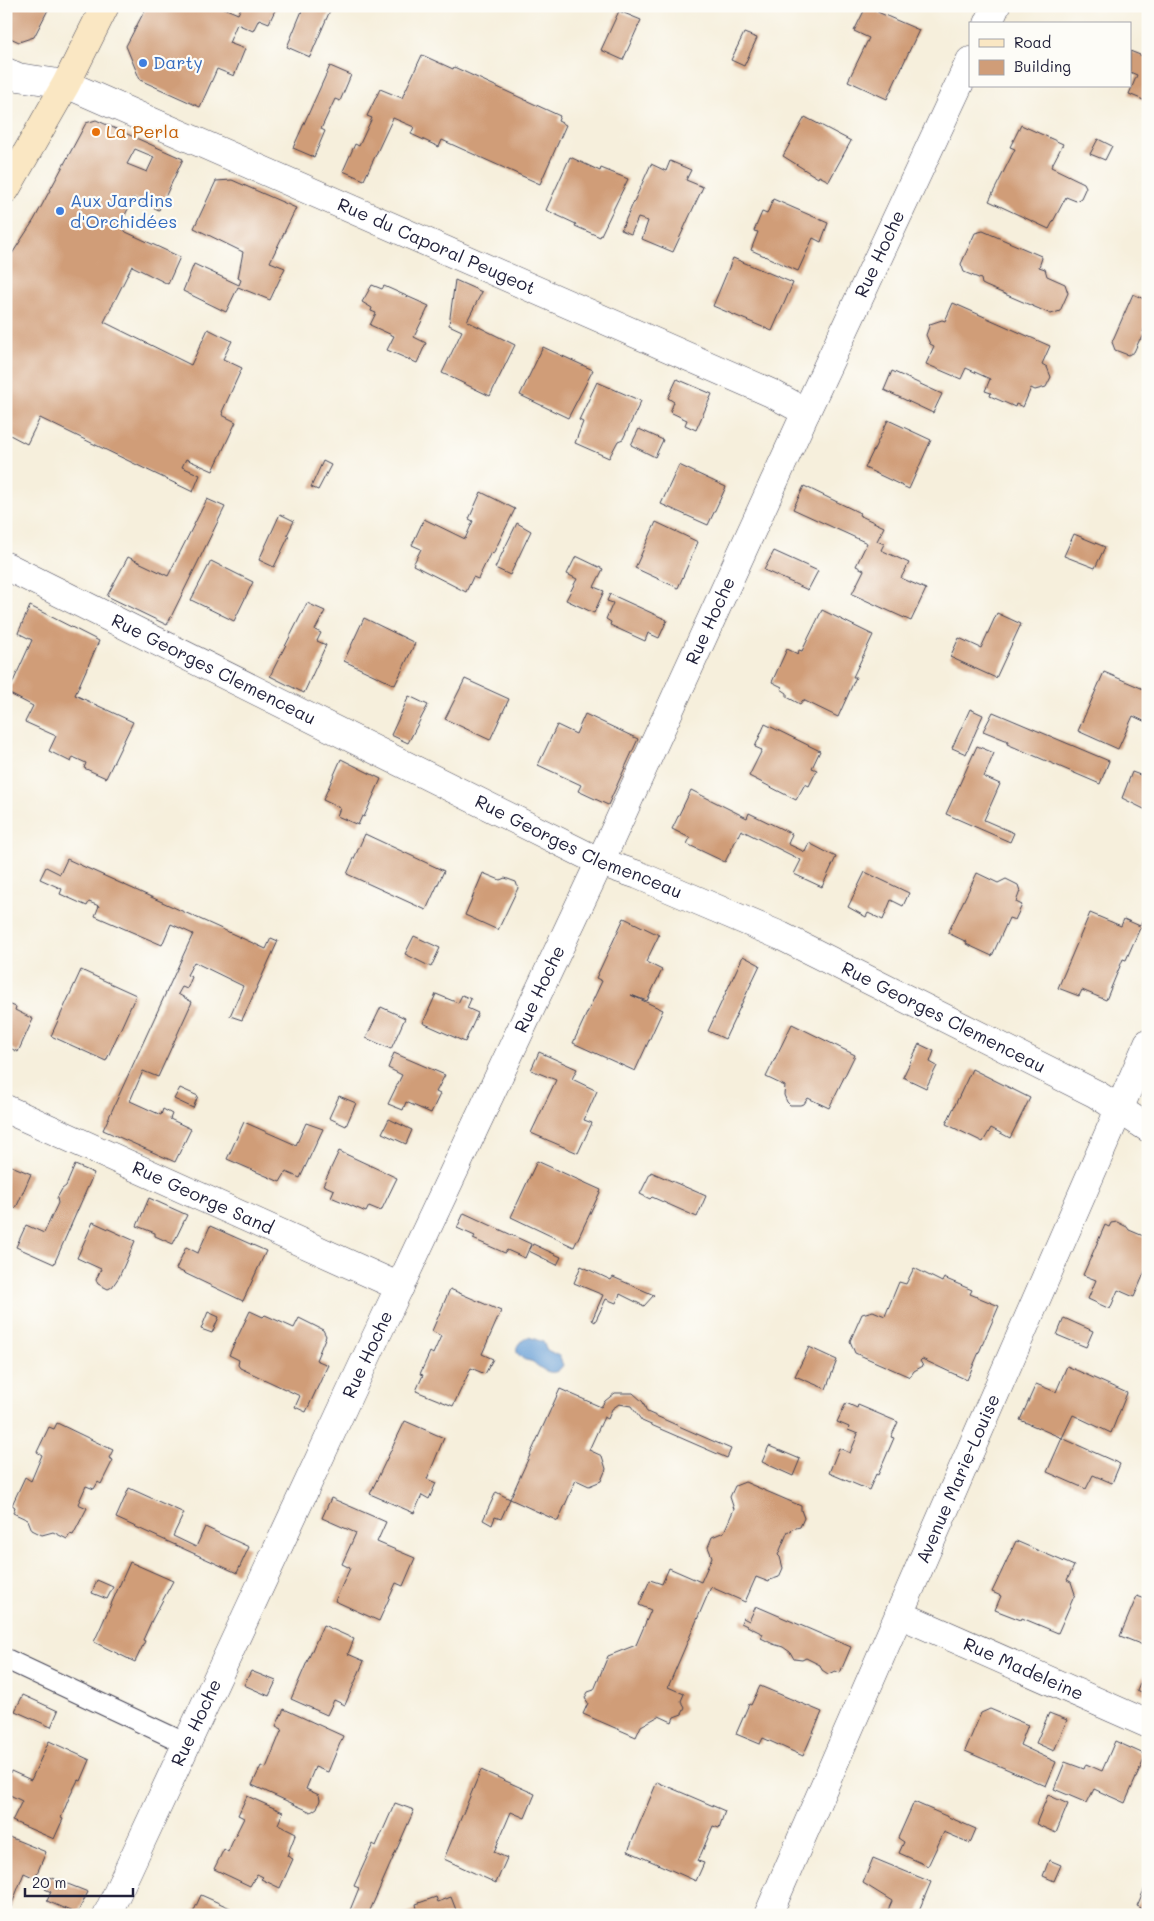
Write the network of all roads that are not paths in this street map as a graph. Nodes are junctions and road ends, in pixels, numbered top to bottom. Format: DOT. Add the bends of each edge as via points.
graph roads {
  1 [pos="105,6"];
  2 [pos="996,6"];
  3 [pos="989,22"];
  4 [pos="969,64"];
  5 [pos="6,72"];
  6 [pos="66,84"];
  7 [pos="6,189"];
  8 [pos="806,412"];
  9 [pos="6,566"];
  10 [pos="600,862"];
  11 [pos="1148,1043"];
  12 [pos="6,1109"];
  13 [pos="1120,1110"];
  14 [pos="1148,1128"];
  15 [pos="400,1287"];
  16 [pos="899,1614"];
  17 [pos="6,1660"];
  18 [pos="1148,1724"];
  19 [pos="187,1744"];
  20 [pos="107,1915"];
  21 [pos="768,1915"];
  1 -- 6 [label="main road"];
  2 -- 3 [label="street"];
  4 -- 8 [label="street, Rue Hoche"];
  5 -- 6 [label="street, Rue du Caporal Peugeot" via="18,77"];
  6 -- 7 [label="main road"];
  6 -- 8 [label="street, Rue du Caporal Peugeot" via="771,393"];
  8 -- 10 [label="street, Rue Hoche"];
  9 -- 10 [label="street, Rue Georges Clemenceau"];
  10 -- 13 [label="street, Rue Georges Clemenceau" via="781,936 1096,1094"];
  10 -- 15 [label="street, Rue Hoche"];
  11 -- 13 [label="street, Avenue Marie-Louise"];
  12 -- 15 [label="street, Rue George Sand"];
  13 -- 14 [label="street, Rue Georges Clemenceau"];
  13 -- 16 [label="street, Avenue Marie-Louise"];
  15 -- 19 [label="street, Rue Hoche"];
  16 -- 18 [label="street, Rue Madeleine"];
  16 -- 21 [label="street, Avenue Marie-Louise"];
  17 -- 19 [label="lane"];
  19 -- 20 [label="street, Rue Hoche"];
}
